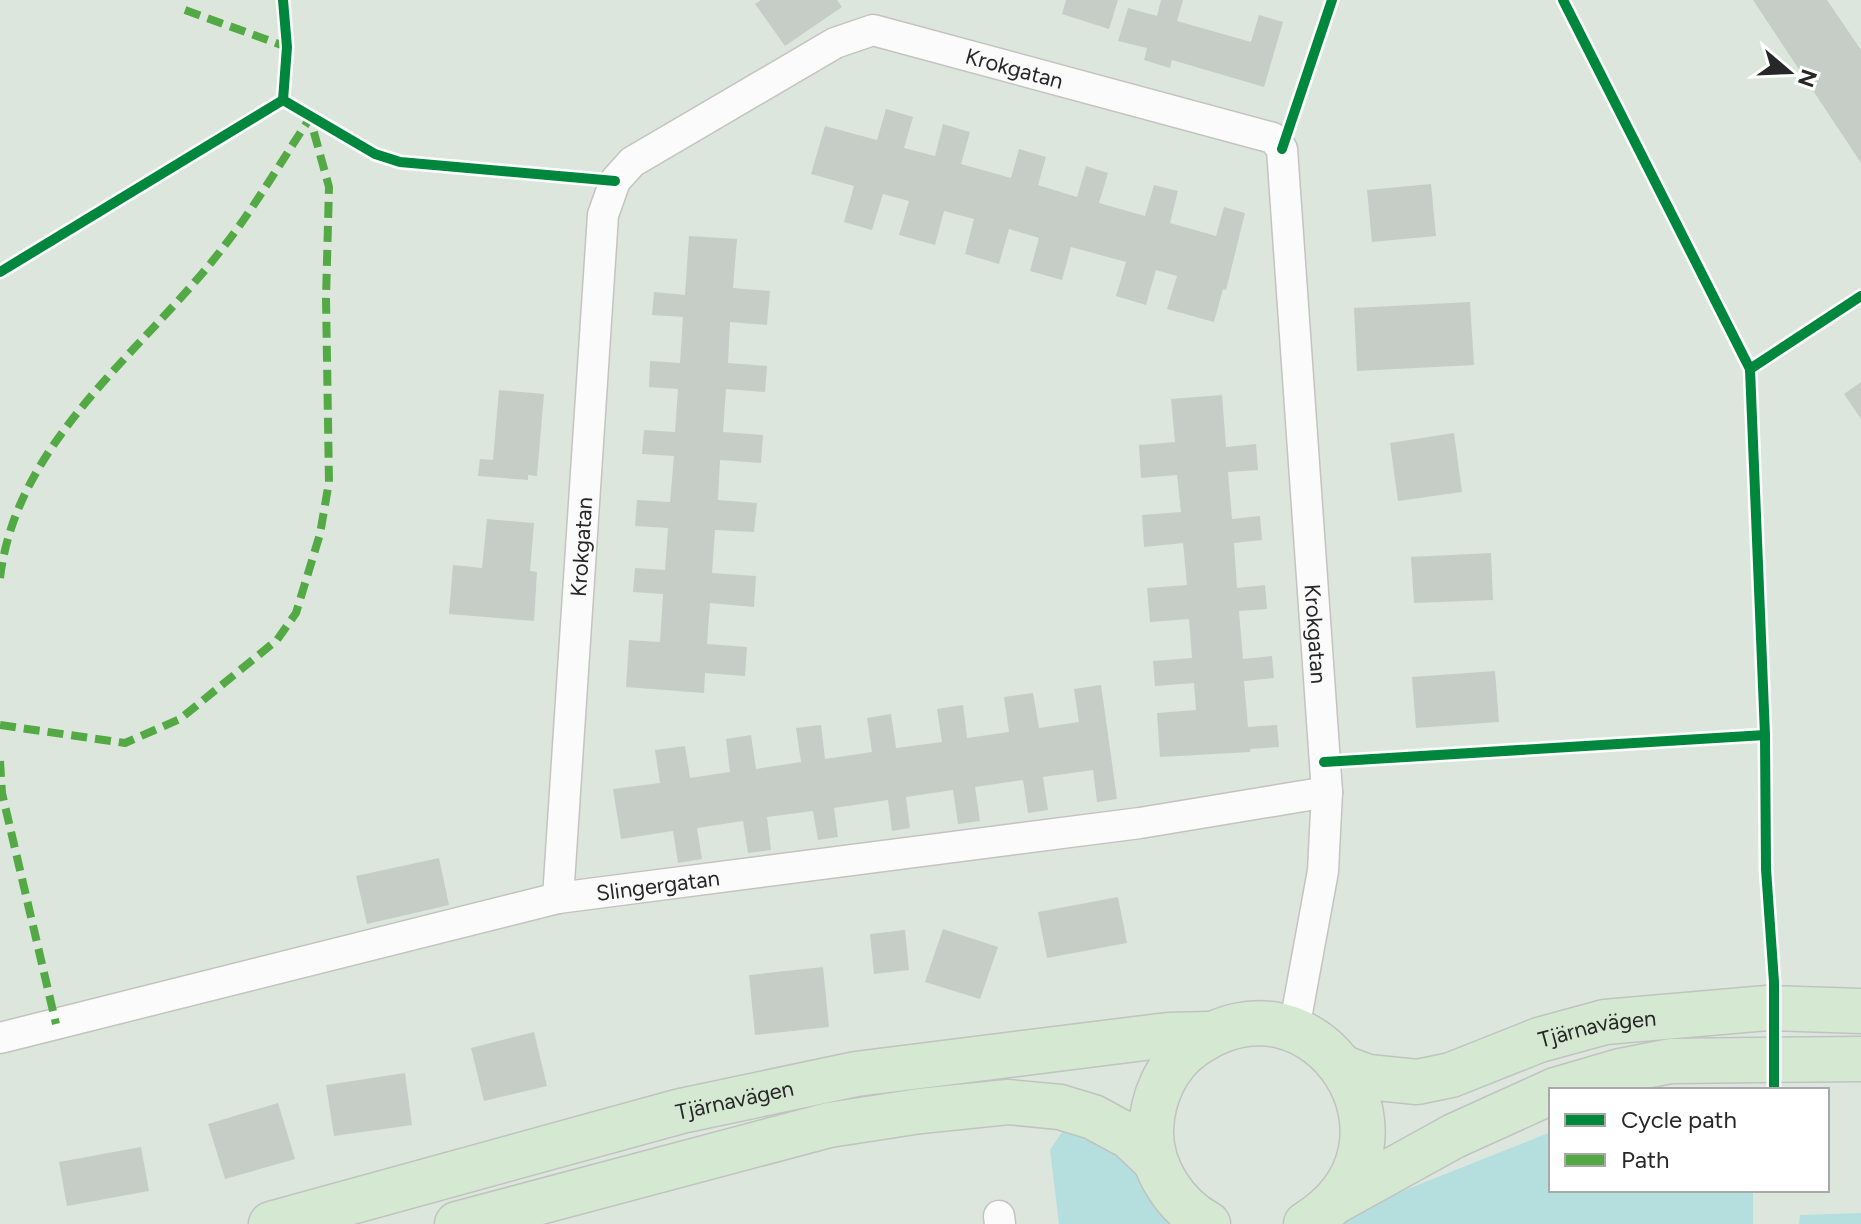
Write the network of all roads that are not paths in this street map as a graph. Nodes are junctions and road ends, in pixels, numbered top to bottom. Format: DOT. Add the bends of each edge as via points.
graph roads {
  1 [pos="1327,792"];
  2 [pos="558,898"];
  3 [pos="1861,1011"];
  4 [pos="1294,1029"];
  5 [pos="1209,1034"];
  6 [pos="0,1038"];
  7 [pos="1861,1059"];
  8 [pos="1344,1068"];
  9 [pos="1563,1088"];
  10 [pos="1549,1093"];
  11 [pos="1155,1161"];
  12 [pos="1322,1212"];
  13 [pos="271,1224"];
  14 [pos="457,1224"];
  15 [pos="1208,1224"];
  1 -- 2 [label="street, Slingergatan" via="1124,825"];
  1 -- 2 [label="street, Krokgatan" via="1282,149 1273,138 873,30 835,43 632,162 615,181 603,215"];
  1 -- 4 [label="street, Krokgatan" via="1323,871"];
  2 -- 6 [label="street, Slingergatan"];
  3 -- 8 [label="highway, Tjärnavägen" via="1767,1008 1605,1022 1417,1082 1368,1077"];
  4 -- 5 [label="highway, Tjärnavägen" via="1265,1023"];
  4 -- 8 [label="highway, Tjärnavägen"];
  5 -- 11 [label="highway, Tjärnavägen" via="1166,1074 1154,1102"];
  5 -- 13 [label="highway, Tjärnavägen" via="856,1074 681,1111"];
  7 -- 9 [label="highway, Tjärnavägen" via="1671,1061"];
  8 -- 12 [label="highway, Tjärnavägen" via="1364,1121 1362,1149 1353,1176"];
  10 -- 12 [label="highway, Tjärnavägen" via="1454,1136"];
  11 -- 14 [label="highway, Tjärnavägen" via="1130,1137 1093,1117 1060,1107 1008,1102 829,1125"];
  11 -- 15 [label="highway, Tjärnavägen" via="1172,1193"];
}
